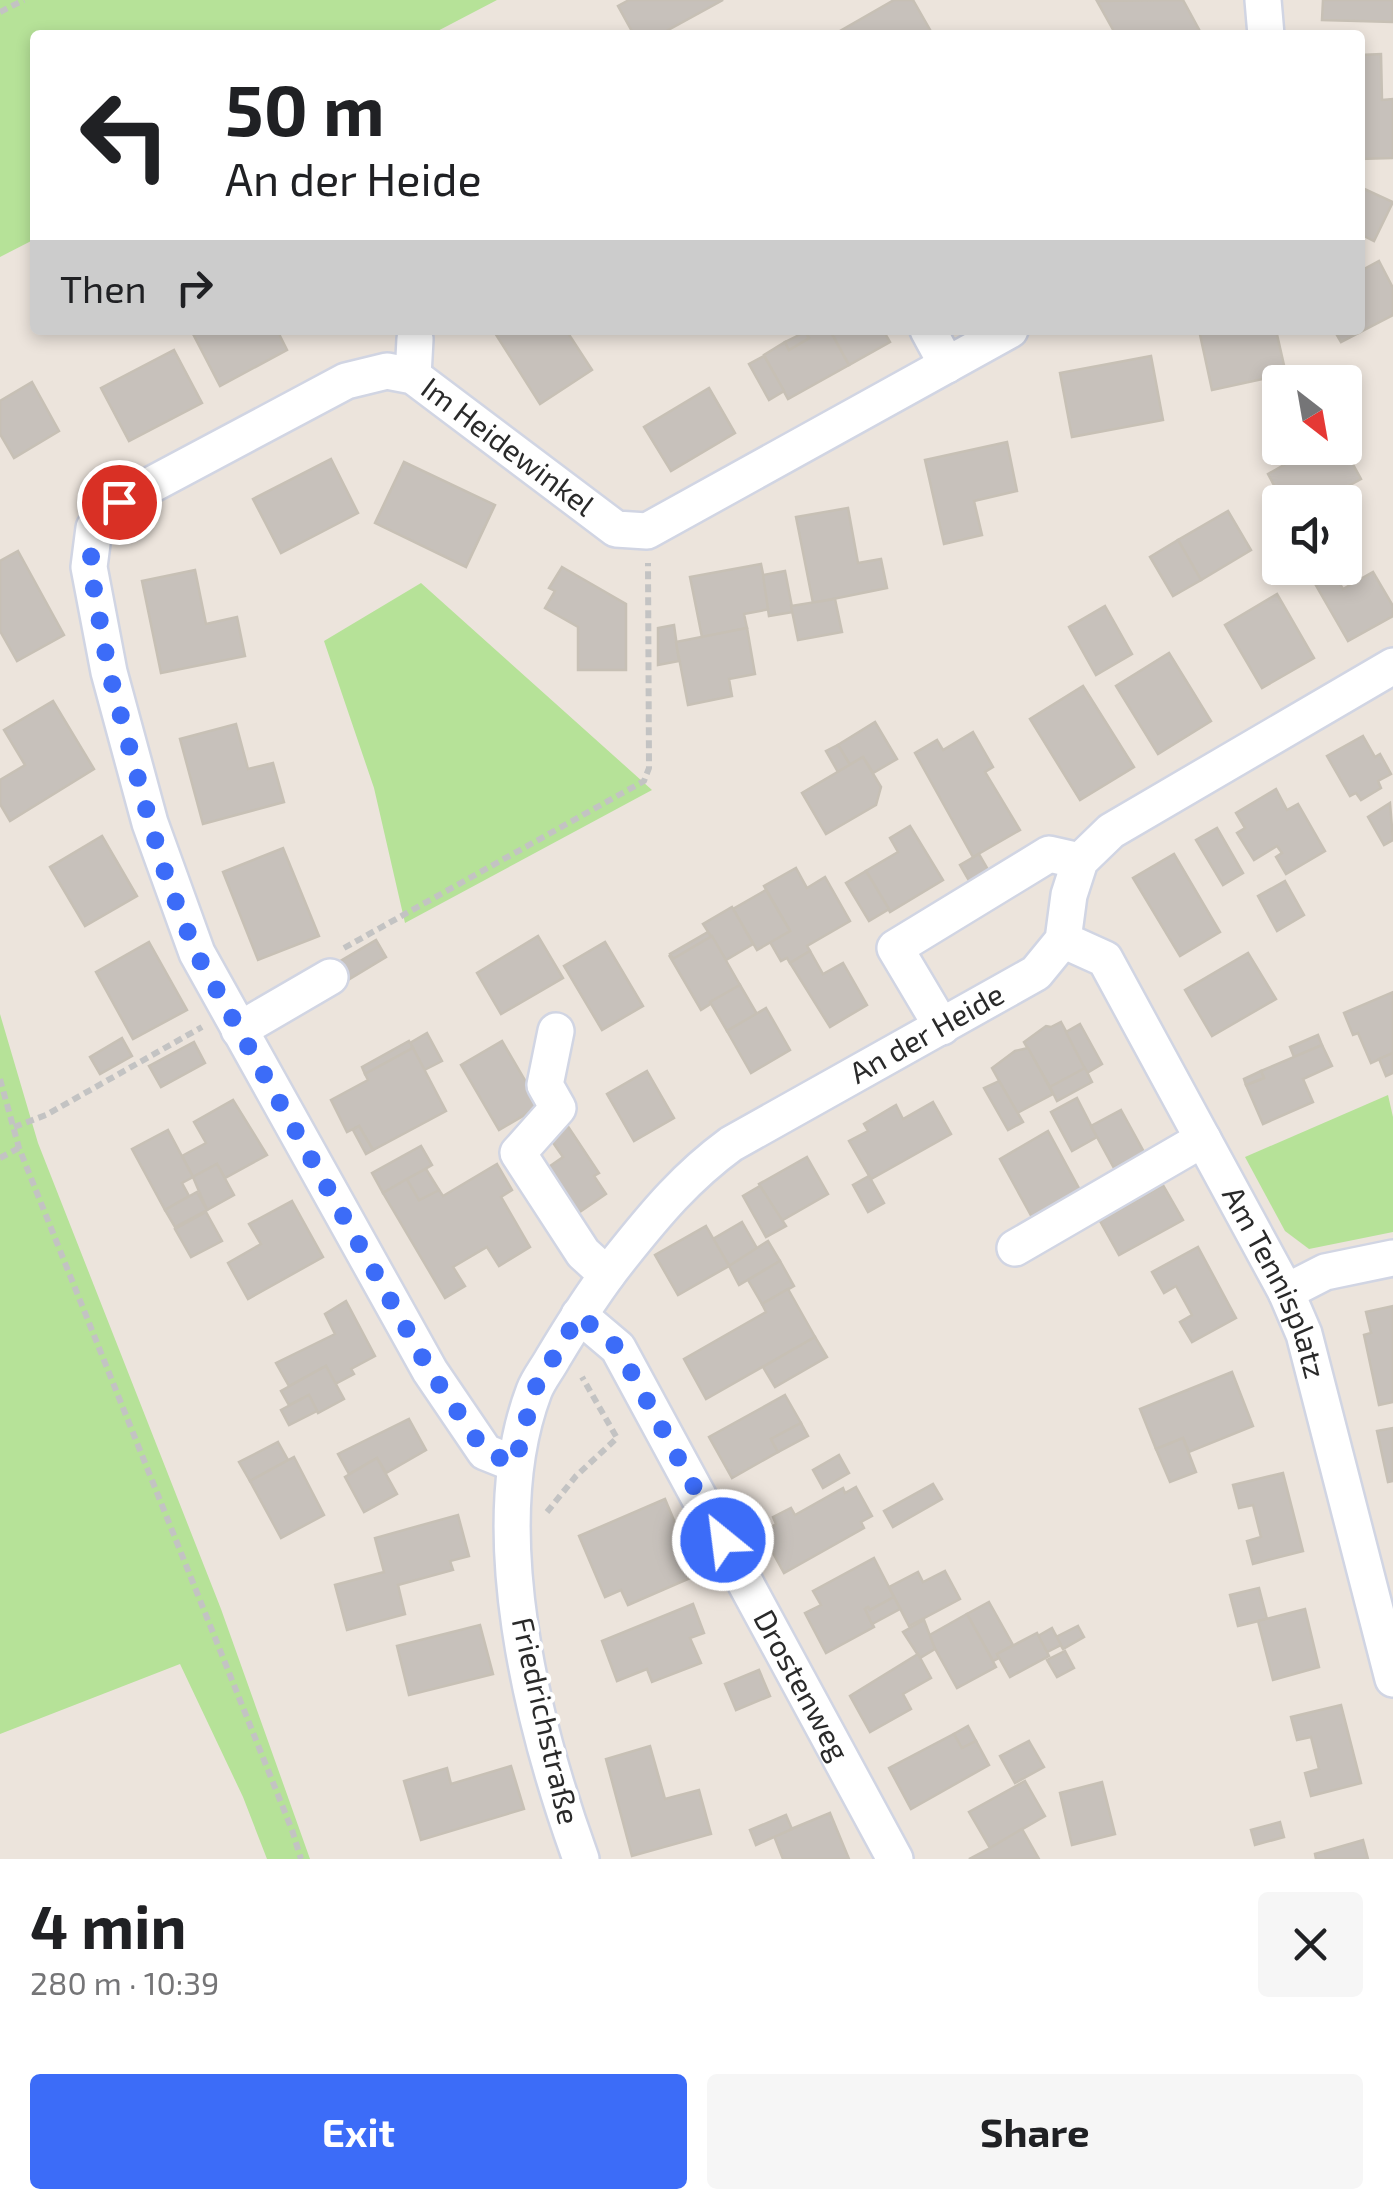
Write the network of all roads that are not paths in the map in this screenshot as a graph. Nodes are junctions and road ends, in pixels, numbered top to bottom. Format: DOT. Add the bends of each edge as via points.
graph roads {
  1 [pos="1263,0"];
  2 [pos="1266,30"];
  3 [pos="931,335"];
  4 [pos="1001,335"];
  5 [pos="416,339"];
  6 [pos="947,365"];
  7 [pos="413,376"];
  8 [pos="1393,666"];
  9 [pos="1080,861"];
  10 [pos="1063,940"];
  11 [pos="330,977"];
  12 [pos="234,1022"];
  13 [pos="942,1027"];
  14 [pos="556,1031"];
  15 [pos="1203,1139"];
  16 [pos="1015,1248"];
  17 [pos="1393,1258"];
  18 [pos="607,1274"];
  19 [pos="1286,1292"];
  20 [pos="579,1315"];
  21 [pos="515,1464"];
  22 [pos="1393,1679"];
  23 [pos="580,1859"];
  24 [pos="895,1859"];
  1 -- 2 [label="street"];
  3 -- 6 [label="street"];
  4 -- 6 [label="street"];
  5 -- 7 [label="street"];
  6 -- 7 [label="street, Im Heidewinkel" via="647,532 616,529"];
  7 -- 12 [label="street, Im Heidewinkel" via="386,371 346,381 119,502 94,528 90,567 96,602 145,804 196,953"];
  8 -- 9 [label="street" via="1112,831"];
  9 -- 10 [label="street"];
  9 -- 13 [label="street" via="1049,854 894,948"];
  10 -- 13 [label="street, An der Heide" via="1036,973"];
  10 -- 15 [label="street, Am Tennisplatz" via="1104,958"];
  11 -- 12 [label="street"];
  12 -- 21 [label="street" via="430,1371 485,1452"];
  13 -- 18 [label="street, An der Heide" via="731,1144 692,1173"];
  14 -- 18 [label="street" via="545,1085 558,1108 518,1153 582,1253"];
  15 -- 16 [label="street"];
  15 -- 19 [label="street, Am Tennisplatz"];
  17 -- 19 [label="street" via="1325,1272"];
  18 -- 20 [label="street, An der Heide"];
  19 -- 22 [label="street, Am Tennisplatz" via="1304,1334"];
  20 -- 21 [label="street, An der Heide" via="534,1390"];
  20 -- 24 [label="street, Drostenweg" via="618,1348"];
  21 -- 23 [label="street, Friedrichstraße" via="517,1600 556,1791"];
}
